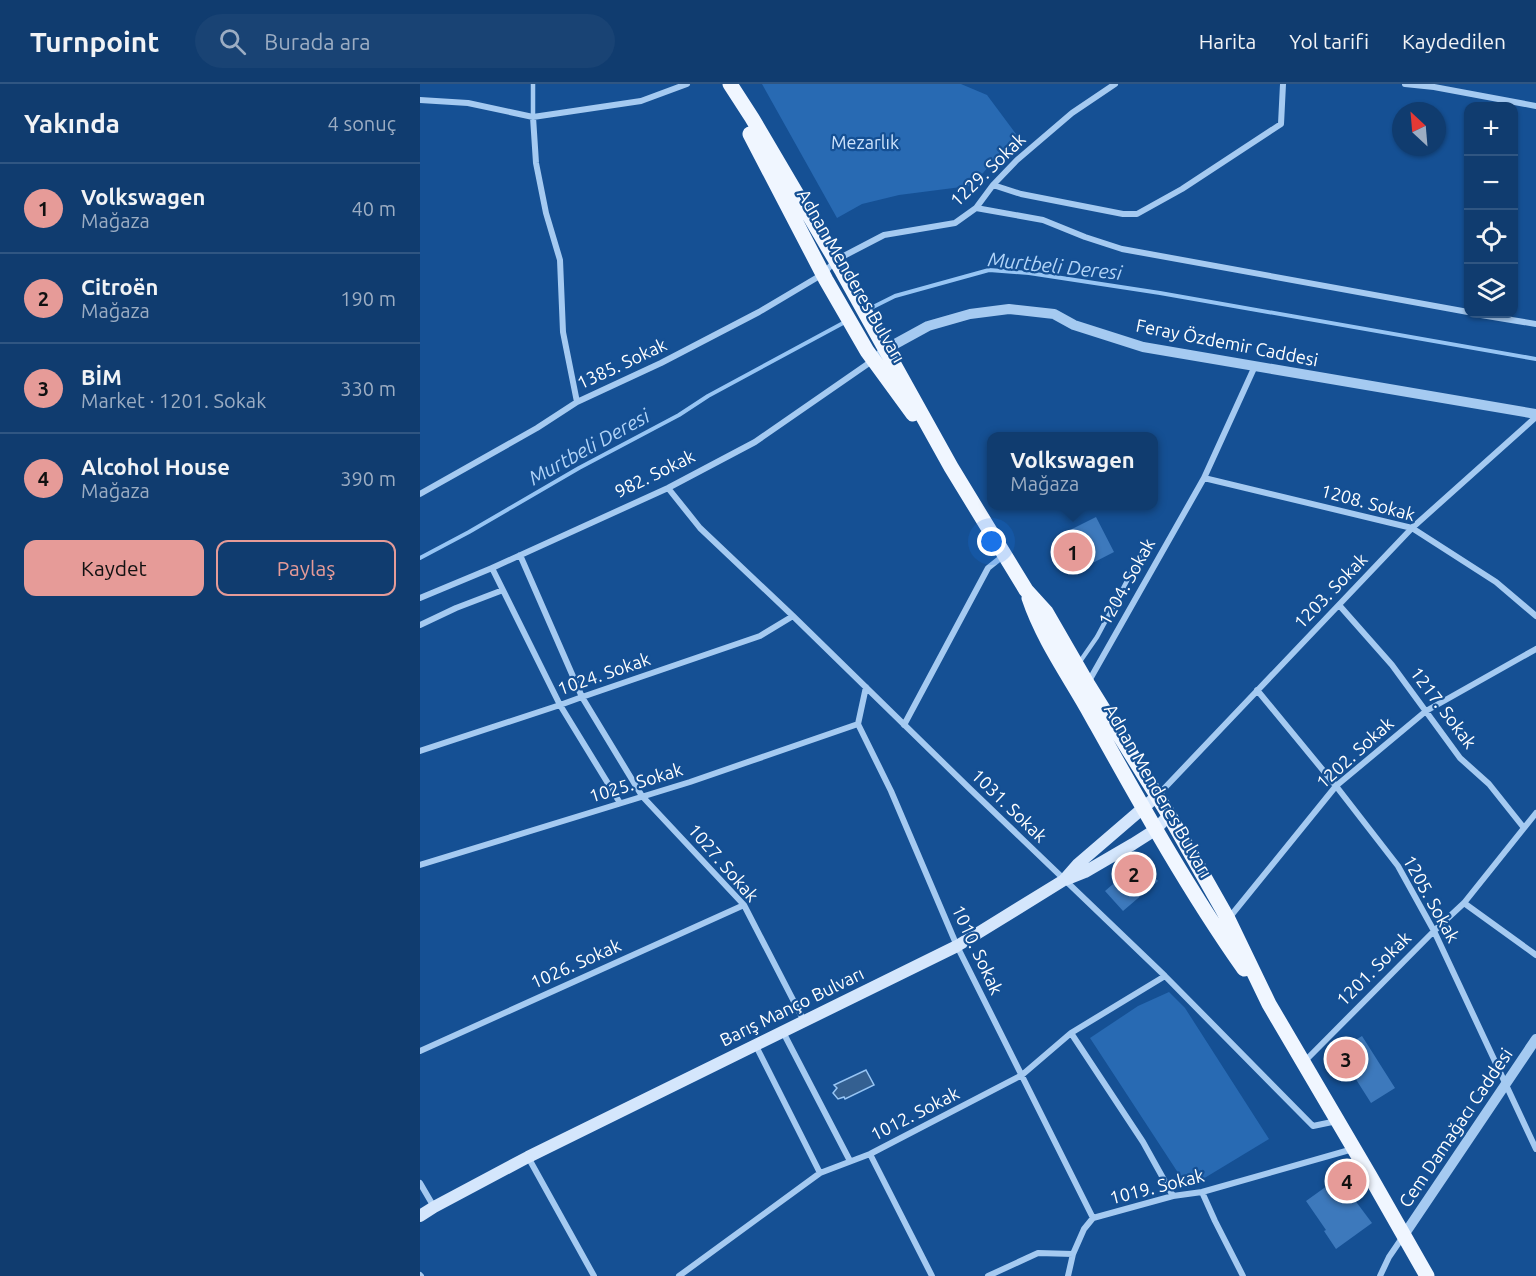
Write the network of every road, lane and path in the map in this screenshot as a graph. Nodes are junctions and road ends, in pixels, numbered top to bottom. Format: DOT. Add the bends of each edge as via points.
graph roads {
  1 [pos="533,84"];
  2 [pos="687,84"];
  3 [pos="1115,84"];
  4 [pos="1283,84"];
  5 [pos="1405,84"];
  6 [pos="733,89"];
  7 [pos="420,100"];
  8 [pos="1536,106"];
  9 [pos="533,117"];
  10 [pos="993,185"];
  11 [pos="976,208"];
  12 [pos="839,265"];
  13 [pos="825,277"];
  14 [pos="1464,311"];
  15 [pos="1499,318"];
  16 [pos="1536,324"];
  17 [pos="883,344"];
  18 [pos="871,355"];
  19 [pos="1255,366"];
  20 [pos="577,402"];
  21 [pos="1536,416"];
  22 [pos="951,466"];
  23 [pos="1204,478"];
  24 [pos="668,488"];
  25 [pos="420,494"];
  26 [pos="1412,528"];
  27 [pos="1143,551"];
  28 [pos="520,555"];
  29 [pos="1005,555"];
  30 [pos="492,568"];
  31 [pos="503,590"];
  32 [pos="1026,590"];
  33 [pos="420,598"];
  34 [pos="1339,605"];
  35 [pos="793,616"];
  36 [pos="1536,616"];
  37 [pos="420,625"];
  38 [pos="1536,649"];
  39 [pos="1077,665"];
  40 [pos="1088,683"];
  41 [pos="866,687"];
  42 [pos="1257,690"];
  43 [pos="582,697"];
  44 [pos="560,705"];
  45 [pos="1426,711"];
  46 [pos="858,724"];
  47 [pos="904,725"];
  48 [pos="420,751"];
  49 [pos="1336,786"];
  50 [pos="642,796"];
  51 [pos="1157,796"];
  52 [pos="620,803"];
  53 [pos="1143,810"];
  54 [pos="1536,813"];
  55 [pos="1169,815"];
  56 [pos="1524,828"];
  57 [pos="1155,830"];
  58 [pos="420,865"];
  59 [pos="1064,880"];
  60 [pos="1464,903"];
  61 [pos="744,904"];
  62 [pos="1228,919"];
  63 [pos="1434,931"];
  64 [pos="957,946"];
  65 [pos="1536,955"];
  66 [pos="1165,976"];
  67 [pos="1269,1004"];
  68 [pos="804,1021"];
  69 [pos="783,1032"];
  70 [pos="1071,1033"];
  71 [pos="1536,1039"];
  72 [pos="756,1046"];
  73 [pos="420,1051"];
  74 [pos="1302,1063"];
  75 [pos="1022,1075"];
  76 [pos="1506,1084"];
  77 [pos="1337,1121"];
  78 [pos="1354,1149"];
  79 [pos="1536,1149"];
  80 [pos="870,1154"];
  81 [pos="528,1157"];
  82 [pos="850,1161"];
  83 [pos="820,1173"];
  84 [pos="420,1183"];
  85 [pos="1202,1191"];
  86 [pos="422,1192"];
  87 [pos="1173,1196"];
  88 [pos="434,1207"];
  89 [pos="420,1216"];
  90 [pos="1093,1218"];
  91 [pos="1404,1234"];
  92 [pos="1073,1254"];
  93 [pos="594,1276"];
  94 [pos="678,1276"];
  95 [pos="932,1276"];
  96 [pos="988,1276"];
  97 [pos="1068,1276"];
  98 [pos="1243,1276"];
  99 [pos="1380,1276"];
  100 [pos="1427,1276"];
  1 -- 9 [label="lane"];
  2 -- 9 [label="street" via="641,101"];
  3 -- 10 [label="street, 1229. Sokak" via="1072,113"];
  4 -- 10 [label="street" via="1281,124 1137,214 1021,194"];
  5 -- 8 [label="street"];
  6 -- 12 [label="main road, Adnan Menderes Bulvarı"];
  6 -- 13 [label="main road, Adnan Menderes Bulvarı" via="744,122"];
  7 -- 9 [label="street" via="468,104"];
  9 -- 20 [label="street" via="536,163 560,260 563,332"];
  10 -- 11 [label="street, 1229. Sokak"];
  11 -- 12 [label="street, 1229. Sokak" via="955,223 884,235"];
  11 -- 14 [label="street" via="1043,220 1122,249"];
  12 -- 13 [label="street, 1385. Sokak"];
  12 -- 17 [label="main road, Adnan Menderes Bulvarı"];
  13 -- 18 [label="main road, Adnan Menderes Bulvarı"];
  13 -- 20 [label="street, 1385. Sokak"];
  15 -- 16 [label="street"];
  17 -- 18 [label="street, 982. Sokak"];
  17 -- 19 [label="street, Feray Özdemir Caddesi" via="970,314 1009,309 1054,314 1074,325 1143,347"];
  17 -- 22 [label="main road, Adnan Menderes Bulvarı"];
  18 -- 22 [label="main road, Adnan Menderes Bulvarı"];
  18 -- 24 [label="street, 982. Sokak" via="755,442"];
  19 -- 21 [label="street, Feray Özdemir Caddesi"];
  19 -- 23 [label="street, 1204. Sokak"];
  20 -- 25 [label="street, 1385. Sokak"];
  21 -- 26 [label="street, 1203. Sokak"];
  22 -- 29 [label="main road, Adnan Menderes Bulvarı"];
  23 -- 26 [label="street, 1208. Sokak"];
  23 -- 40 [label="street, 1204. Sokak"];
  24 -- 28 [label="street, 982. Sokak"];
  24 -- 35 [label="street, 1031. Sokak" via="700,528"];
  26 -- 34 [label="street, 1203. Sokak"];
  26 -- 36 [label="street, 1208. Sokak" via="1496,582"];
  27 -- 39 [label="lane" via="1097,637"];
  28 -- 30 [label="street, 982. Sokak"];
  28 -- 43 [label="street, 1027. Sokak"];
  29 -- 32 [label="main road, Adnan Menderes Bulvarı"];
  29 -- 47 [label="street" via="988,568"];
  30 -- 31 [label="street"];
  30 -- 33 [label="street, 982. Sokak"];
  31 -- 37 [label="street"];
  31 -- 44 [label="street"];
  32 -- 39 [label="main road, Adnan Menderes Bulvarı" via="1046,612"];
  32 -- 53 [label="main road, Adnan Menderes Bulvarı" via="1036,618"];
  34 -- 42 [label="street, 1203. Sokak"];
  34 -- 45 [label="street, 1217. Sokak"];
  35 -- 41 [label="street, 1031. Sokak"];
  35 -- 43 [label="street, 1024. Sokak" via="760,636"];
  38 -- 45 [label="street, 1202. Sokak"];
  39 -- 40 [label="main road, Adnan Menderes Bulvarı"];
  40 -- 51 [label="main road, Adnan Menderes Bulvarı"];
  41 -- 46 [label="street"];
  41 -- 47 [label="street, 1031. Sokak"];
  42 -- 49 [label="street, 1205. Sokak"];
  42 -- 51 [label="street, 1203. Sokak"];
  43 -- 44 [label="street, 1024. Sokak"];
  43 -- 50 [label="street, 1027. Sokak"];
  44 -- 48 [label="street, 1024. Sokak"];
  44 -- 52 [label="street"];
  45 -- 49 [label="street, 1202. Sokak"];
  45 -- 56 [label="street, 1217. Sokak" via="1460,758 1489,784"];
  46 -- 50 [label="street, 1025. Sokak"];
  46 -- 64 [label="street, 1010. Sokak"];
  47 -- 59 [label="street, 1031. Sokak"];
  49 -- 62 [label="street, 1202. Sokak"];
  49 -- 63 [label="street, 1205. Sokak" via="1398,866"];
  50 -- 52 [label="street, 1025. Sokak"];
  50 -- 61 [label="street, 1027. Sokak"];
  51 -- 53 [label="main road, Barış Manço Bulvarı"];
  51 -- 55 [label="main road, Adnan Menderes Bulvarı"];
  52 -- 58 [label="street, 1025. Sokak"];
  53 -- 57 [label="main road, Adnan Menderes Bulvarı"];
  53 -- 59 [label="main road, Barış Manço Bulvarı"];
  54 -- 56 [label="street, 1201. Sokak"];
  55 -- 57 [label="main road"];
  55 -- 62 [label="main road, Adnan Menderes Bulvarı"];
  56 -- 60 [label="street, 1201. Sokak"];
  57 -- 59 [label="main road" via="1085,872"];
  57 -- 67 [label="main road, Adnan Menderes Bulvarı" via="1215,928"];
  59 -- 64 [label="main road, Barış Manço Bulvarı"];
  59 -- 66 [label="street, 1031. Sokak"];
  60 -- 63 [label="street, 1201. Sokak"];
  60 -- 65 [label="street"];
  61 -- 68 [label="street, 1027. Sokak"];
  61 -- 73 [label="street, 1026. Sokak"];
  62 -- 67 [label="main road, Adnan Menderes Bulvarı"];
  63 -- 74 [label="street, 1201. Sokak"];
  63 -- 76 [label="street, 1205. Sokak"];
  64 -- 68 [label="main road, Barış Manço Bulvarı"];
  64 -- 75 [label="street, 1010. Sokak"];
  66 -- 70 [label="street, 1012. Sokak"];
  66 -- 77 [label="street, 1031. Sokak" via="1313,1126"];
  67 -- 74 [label="main road, Adnan Menderes Bulvarı"];
  68 -- 69 [label="main road, Barış Manço Bulvarı"];
  69 -- 72 [label="main road, Barış Manço Bulvarı"];
  69 -- 82 [label="street"];
  70 -- 75 [label="street, 1012. Sokak"];
  70 -- 87 [label="street" via="1143,1142"];
  71 -- 76 [label="street, Cem Damağacı Caddesi"];
  72 -- 81 [label="main road, Barış Manço Bulvarı"];
  72 -- 83 [label="street"];
  74 -- 77 [label="main road, Adnan Menderes Bulvarı"];
  75 -- 80 [label="street, 1012. Sokak"];
  75 -- 90 [label="street, 1010. Sokak"];
  76 -- 79 [label="street, 1205. Sokak"];
  76 -- 91 [label="street, Cem Damağacı Caddesi"];
  77 -- 78 [label="main road, Adnan Menderes Bulvarı"];
  78 -- 85 [label="street, 1019. Sokak"];
  78 -- 91 [label="main road, Adnan Menderes Bulvarı"];
  80 -- 82 [label="street, 1012. Sokak"];
  80 -- 95 [label="street"];
  81 -- 88 [label="main road, Barış Manço Bulvarı"];
  81 -- 93 [label="street"];
  82 -- 83 [label="street, 1012. Sokak"];
  83 -- 94 [label="street, 1012. Sokak"];
  84 -- 86 [label="street"];
  85 -- 87 [label="street, 1019. Sokak"];
  85 -- 98 [label="street"];
  86 -- 88 [label="street"];
  87 -- 90 [label="street, 1019. Sokak"];
  88 -- 89 [label="main road, Barış Manço Bulvarı"];
  90 -- 92 [label="street, 1019. Sokak" via="1084,1228"];
  91 -- 99 [label="street"];
  91 -- 100 [label="main road, Adnan Menderes Bulvarı"];
  92 -- 96 [label="street" via="1038,1253"];
  92 -- 97 [label="street"];
}
